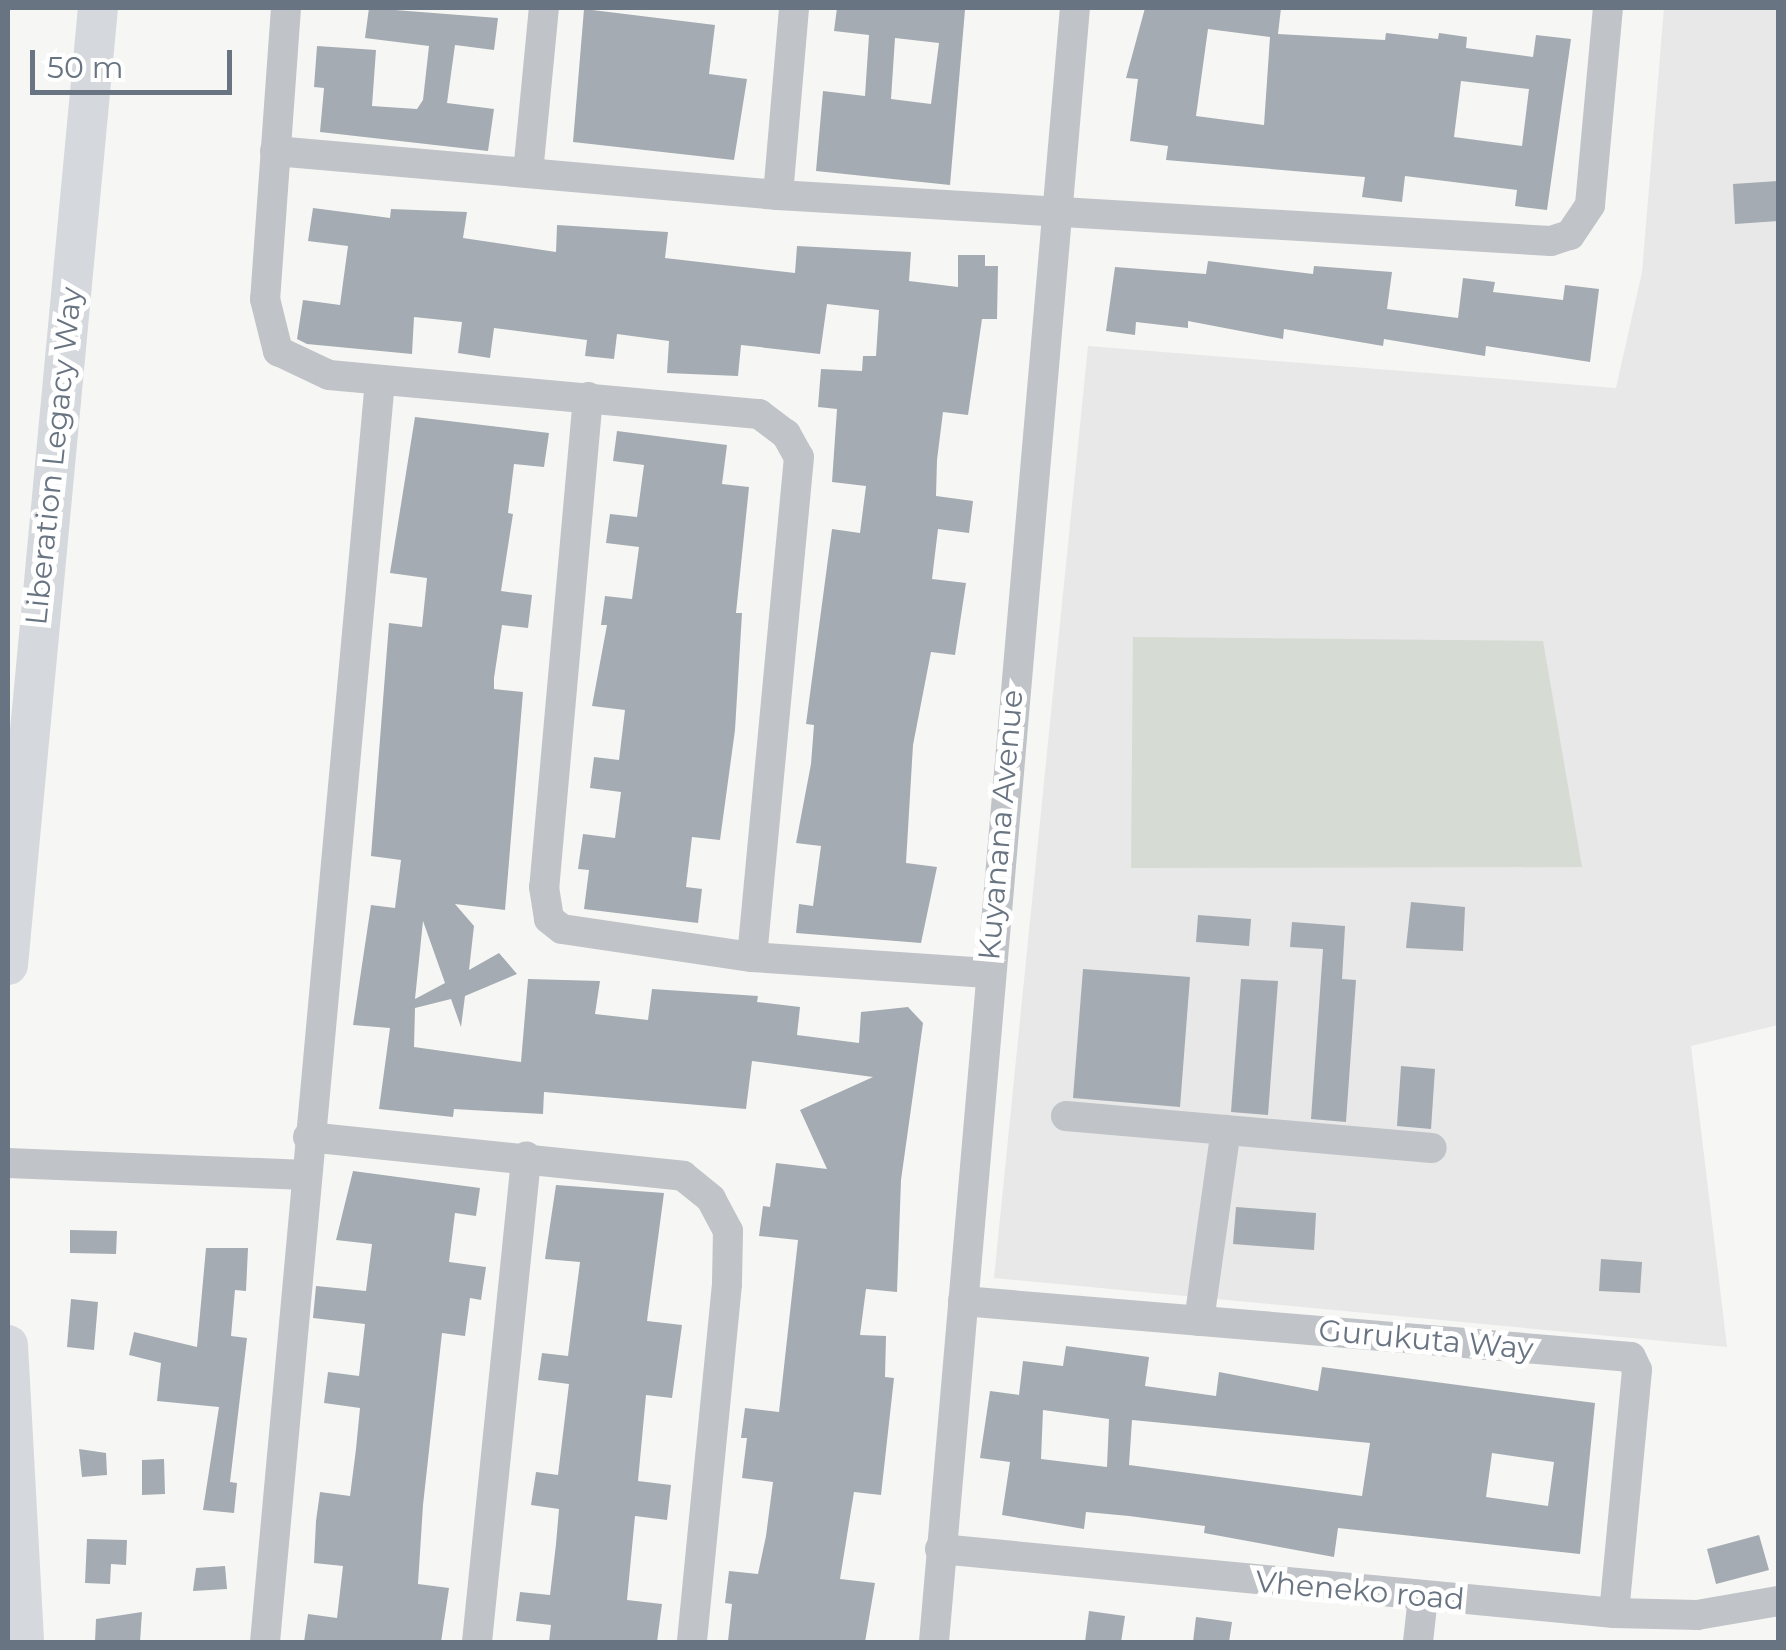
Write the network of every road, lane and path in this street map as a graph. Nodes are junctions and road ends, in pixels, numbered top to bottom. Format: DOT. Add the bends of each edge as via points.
graph roads {
  1 [pos="98,8"];
  2 [pos="286,8"];
  3 [pos="544,8"];
  4 [pos="794,8"];
  5 [pos="1075,8"];
  6 [pos="1608,8"];
  7 [pos="275,152"];
  8 [pos="528,173"];
  9 [pos="778,195"];
  10 [pos="1056,213"];
  11 [pos="380,380"];
  12 [pos="588,397"];
  13 [pos="20,661"];
  14 [pos="752,957"];
  15 [pos="8,965"];
  16 [pos="987,973"];
  17 [pos="1066,1116"];
  18 [pos="1226,1130"];
  19 [pos="308,1138"];
  20 [pos="1432,1148"];
  21 [pos="526,1156"];
  22 [pos="8,1163"];
  23 [pos="306,1175"];
  24 [pos="962,1301"];
  25 [pos="1200,1321"];
  26 [pos="8,1344"];
  27 [pos="940,1549"];
  28 [pos="13,1563"];
  29 [pos="1422,1597"];
  30 [pos="1778,1601"];
  31 [pos="1614,1613"];
  32 [pos="24,1642"];
  33 [pos="265,1642"];
  34 [pos="476,1642"];
  35 [pos="692,1642"];
  36 [pos="934,1642"];
  37 [pos="1418,1642"];
  1 -- 13 [label="main road, Liberation Legacy Way"];
  2 -- 7 [label="street"];
  3 -- 8 [label="street"];
  4 -- 9 [label="street"];
  5 -- 10 [label="street, Kuyanana Avenue"];
  6 -- 10 [label="street" via="1590,205 1570,235 1551,240"];
  7 -- 8 [label="street"];
  7 -- 11 [label="street" via="265,299 278,351 328,375"];
  8 -- 9 [label="street"];
  9 -- 10 [label="street"];
  10 -- 16 [label="street, Kuyanana Avenue"];
  11 -- 12 [label="street"];
  11 -- 19 [label="street"];
  12 -- 14 [label="street" via="544,906 562,930"];
  12 -- 14 [label="street" via="758,414 786,434 799,456"];
  13 -- 15 [label="main road, Liberation Legacy Way"];
  14 -- 16 [label="street"];
  16 -- 24 [label="street, Kuyanana Avenue"];
  17 -- 18 [label="street"];
  18 -- 20 [label="street"];
  18 -- 25 [label="street"];
  19 -- 21 [label="street"];
  19 -- 23 [label="street"];
  21 -- 34 [label="street"];
  21 -- 35 [label="street" via="683,1176 711,1200 728,1231"];
  22 -- 23 [label="street"];
  23 -- 33 [label="street"];
  24 -- 25 [label="street, Gurukuta Way"];
  24 -- 27 [label="street, Kuyanana Avenue"];
  25 -- 31 [label="street, Gurukuta Way" via="1630,1357 1637,1370"];
  26 -- 28 [label="main road"];
  27 -- 29 [label="street, Vheneko road"];
  27 -- 36 [label="street, Kuyanana Avenue"];
  28 -- 32 [label="main road"];
  29 -- 31 [label="street, Vheneko road"];
  29 -- 37 [label="street"];
  30 -- 31 [label="street, Vheneko road" via="1698,1616"];
}
